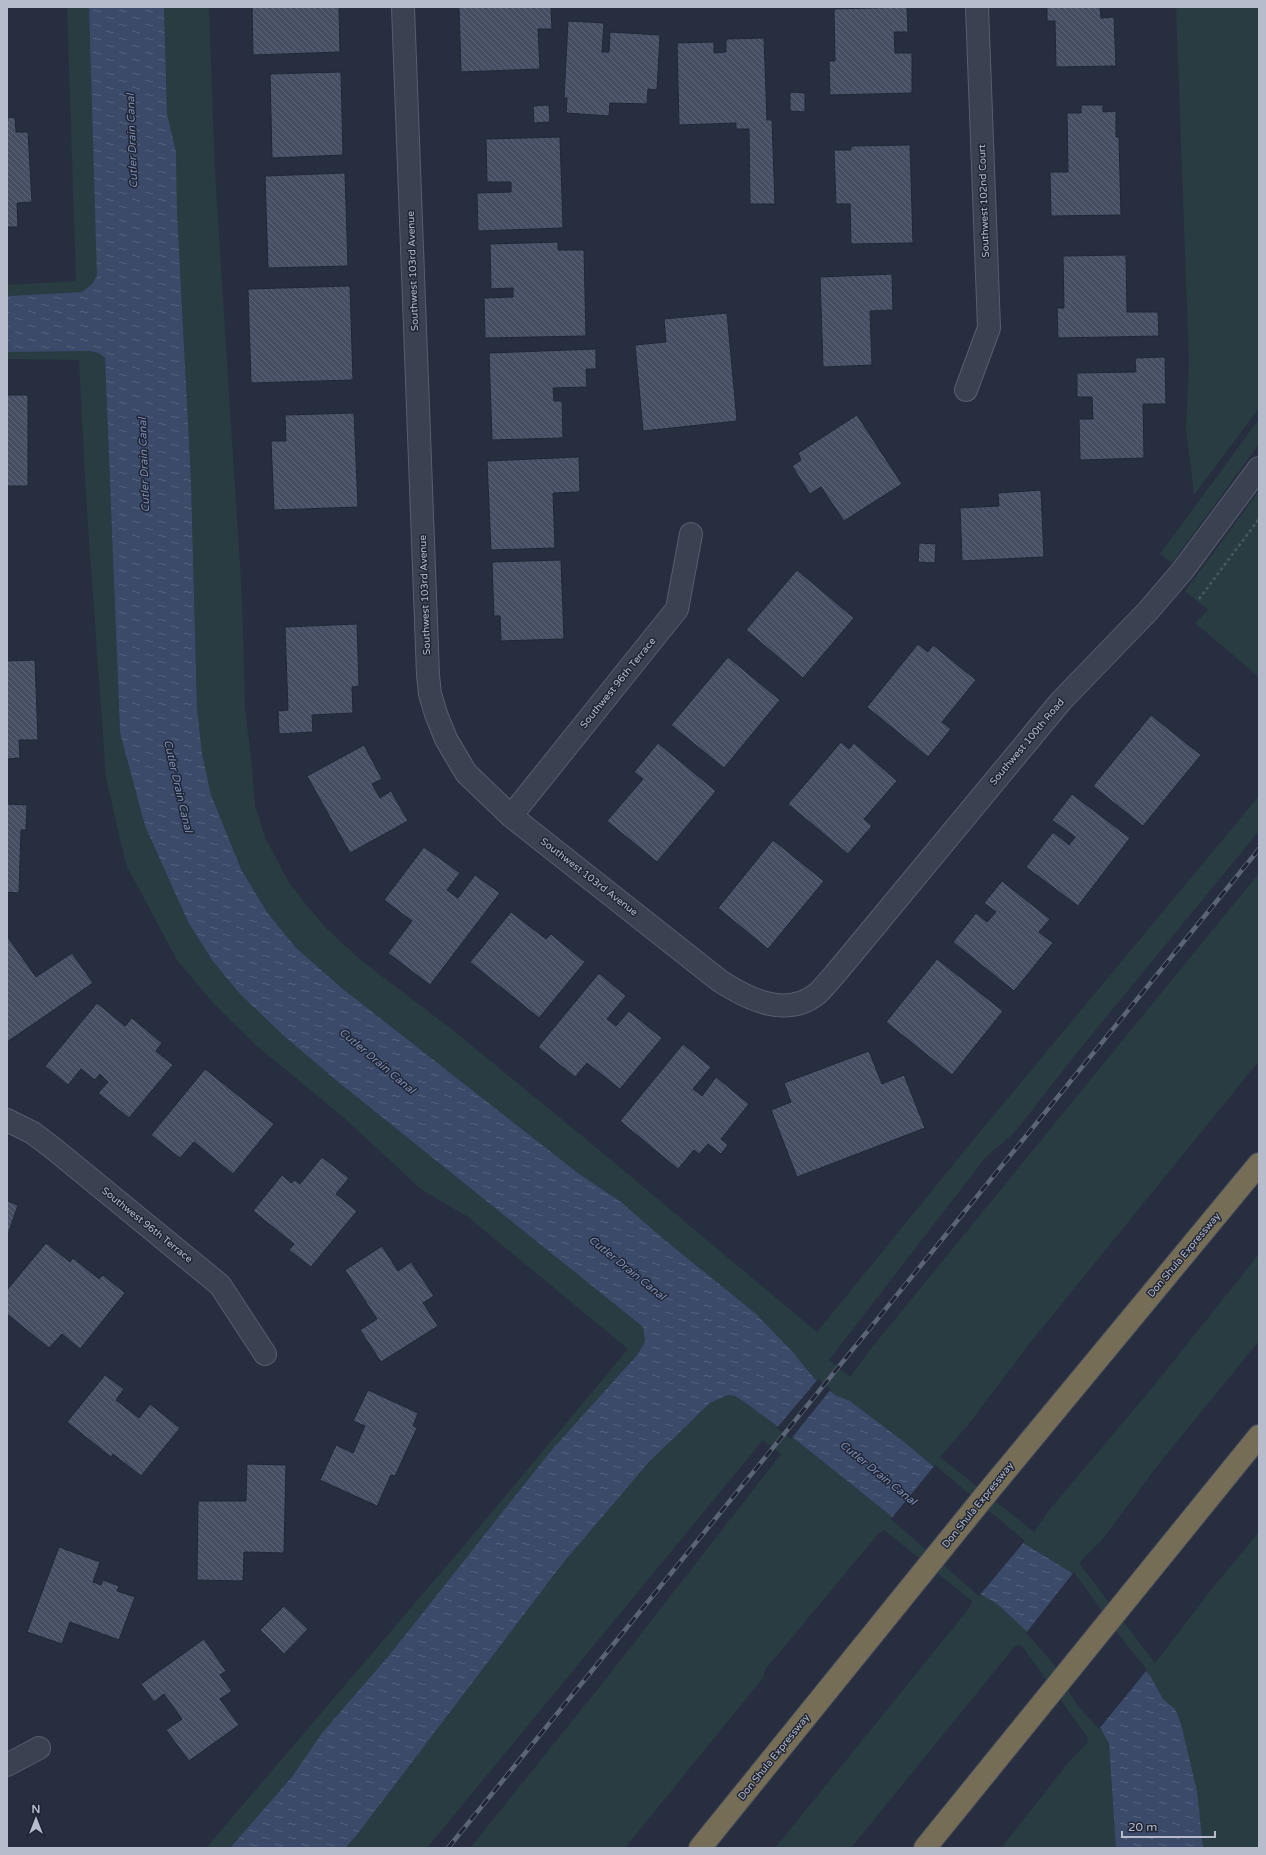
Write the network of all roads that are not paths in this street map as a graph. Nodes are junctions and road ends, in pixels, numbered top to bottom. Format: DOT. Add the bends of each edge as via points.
graph roads {
  1 [pos="403,7"];
  2 [pos="977,7"];
  3 [pos="966,390"];
  4 [pos="1259,468"];
  5 [pos="691,534"];
  6 [pos="511,816"];
  7 [pos="788,1004"];
  8 [pos="7,1120"];
  9 [pos="1259,1164"];
  10 [pos="265,1354"];
  11 [pos="1259,1436"];
  12 [pos="39,1748"];
  13 [pos="7,1765"];
  14 [pos="700,1848"];
  15 [pos="925,1848"];
  1 -- 6 [label="street, Southwest 103rd Avenue" via="429,685 432,702 455,756 466,773"];
  2 -- 3 [label="street, Southwest 102nd Court" via="989,328"];
  4 -- 7 [label="street, Southwest 100th Road" via="1183,570 1060,701 841,967 812,997"];
  5 -- 6 [label="street, Southwest 96th Terrace" via="677,609"];
  6 -- 7 [label="street, Southwest 103rd Avenue" via="720,981 756,1001"];
  8 -- 10 [label="street, Southwest 96th Terrace" via="33,1133 54,1149 220,1285"];
  9 -- 14 [label="highway, Don Shula Expressway" via="987,1493"];
  11 -- 15 [label="highway"];
  12 -- 13 [label="street"];
}
